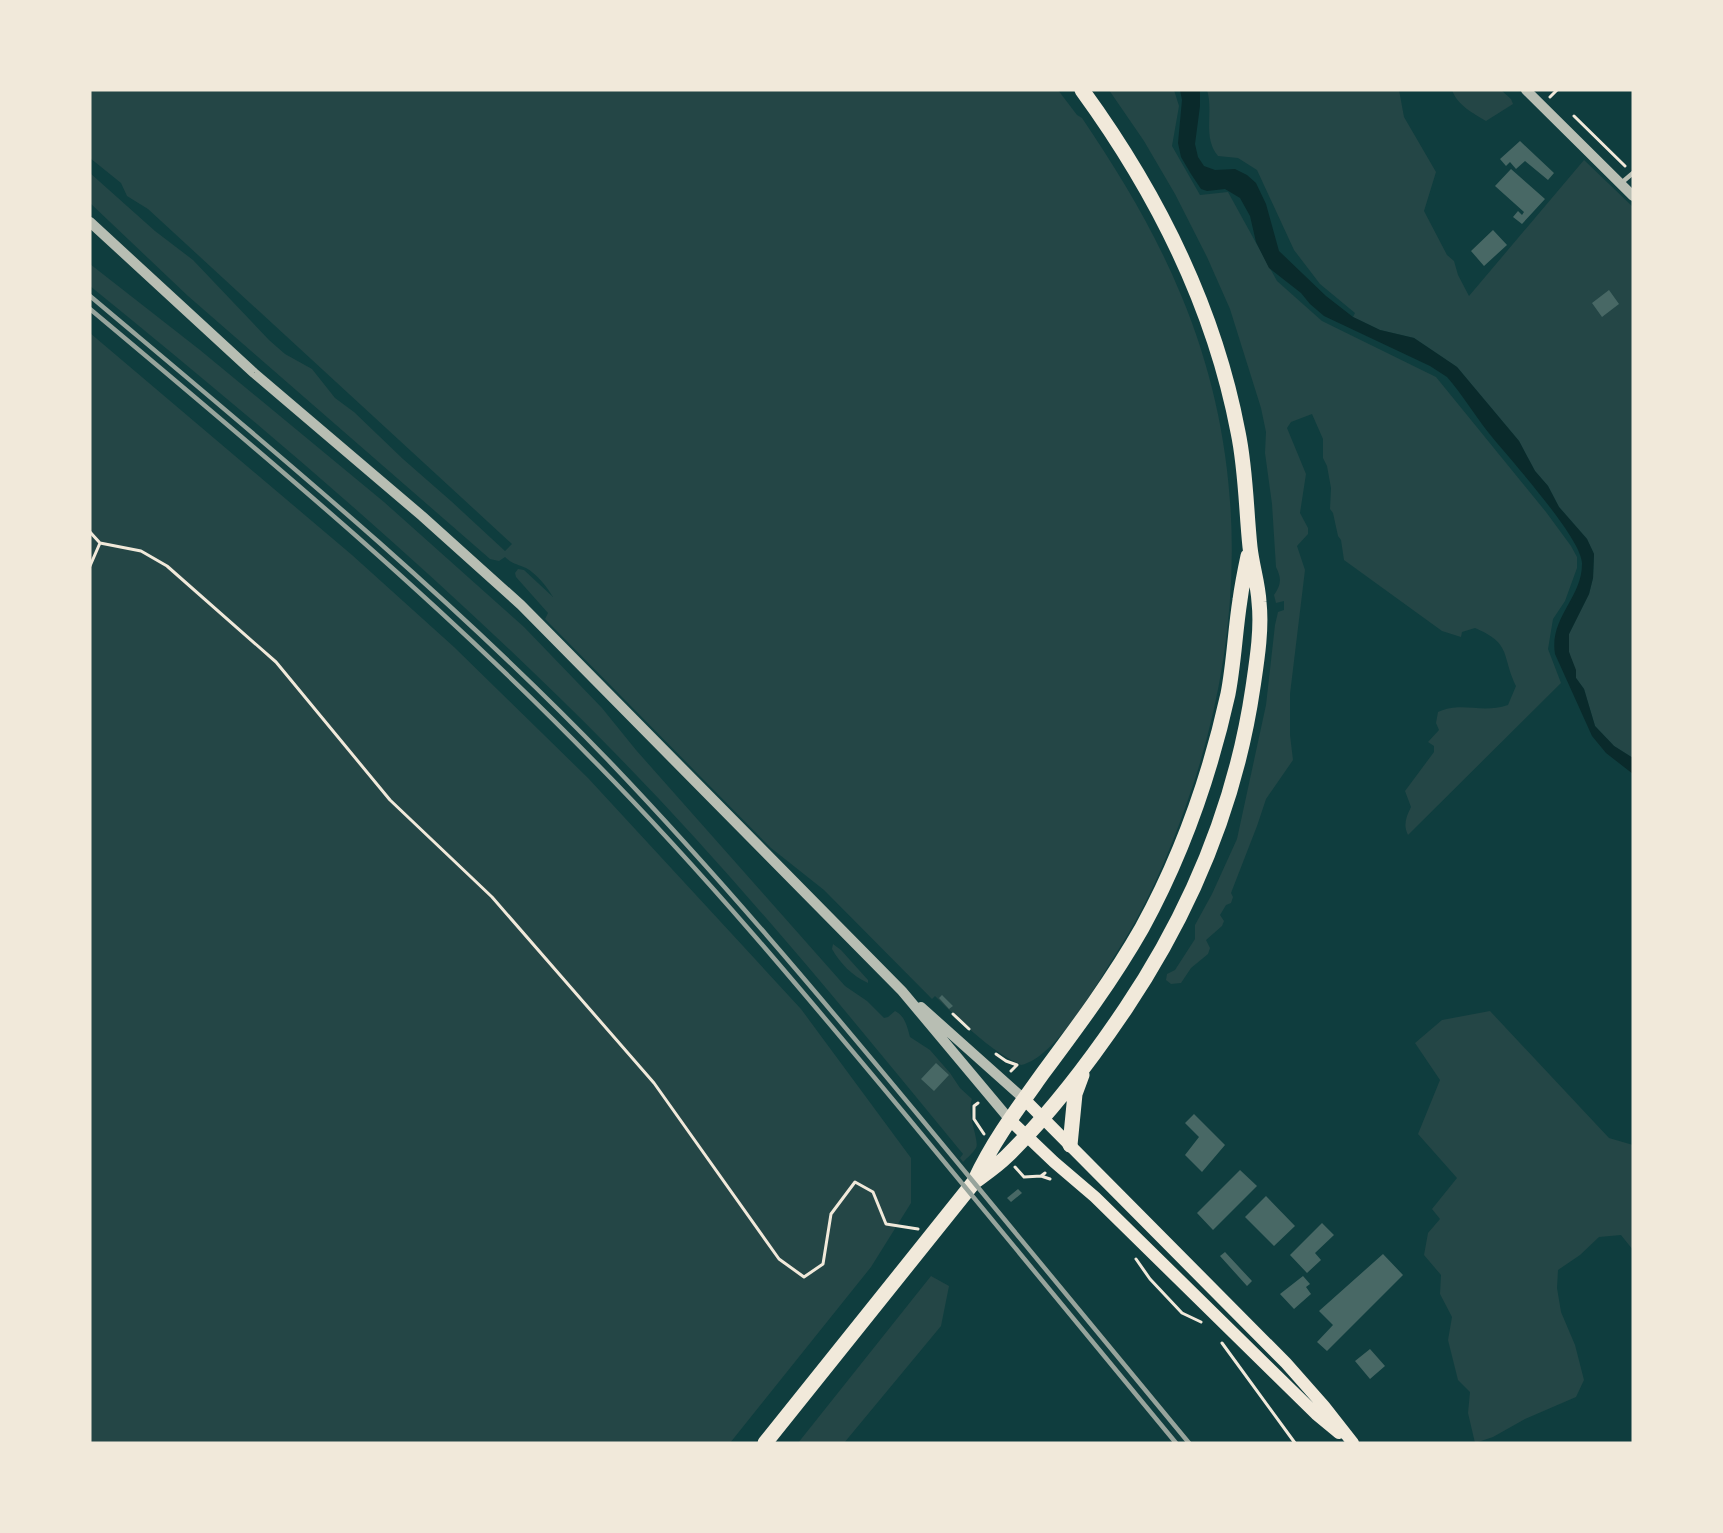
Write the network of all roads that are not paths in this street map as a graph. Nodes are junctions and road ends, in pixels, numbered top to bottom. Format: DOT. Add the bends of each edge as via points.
graph roads {
  1 [pos="1082,90"];
  2 [pos="1526,90"];
  3 [pos="1633,173"];
  4 [pos="1620,184"];
  5 [pos="1633,196"];
  6 [pos="90,222"];
  7 [pos="1250,547"];
  8 [pos="902,991"];
  9 [pos="1086,1064"];
  10 [pos="1024,1099"];
  11 [pos="1042,1117"];
  12 [pos="1010,1120"];
  13 [pos="1026,1135"];
  14 [pos="1070,1145"];
  15 [pos="974,1182"];
  16 [pos="765,1443"];
  17 [pos="1351,1443"];
  1 -- 7 [label="main road" via="1159,211 1201,299 1221,359 1238,432"];
  2 -- 4 [label="street"];
  3 -- 4 [label="lane"];
  4 -- 5 [label="street"];
  6 -- 8 [label="street" via="254,373 521,605"];
  7 -- 9 [label="main road" via="1260,604 1258,643 1248,720 1231,790 1206,861 1180,917 1142,984"];
  7 -- 10 [label="main road" via="1228,693 1185,836 1164,886 1121,963"];
  8 -- 10 [label="street"];
  8 -- 12 [label="street"];
  9 -- 11 [label="main road"];
  9 -- 14 [label="main road" via="1075,1094"];
  10 -- 11 [label="main road"];
  10 -- 12 [label="main road"];
  11 -- 13 [label="main road"];
  11 -- 14 [label="main road"];
  12 -- 13 [label="main road"];
  12 -- 15 [label="main road"];
  13 -- 15 [label="main road"];
  13 -- 17 [label="main road"];
  14 -- 17 [label="main road" via="1286,1363"];
  15 -- 16 [label="main road"];
}
